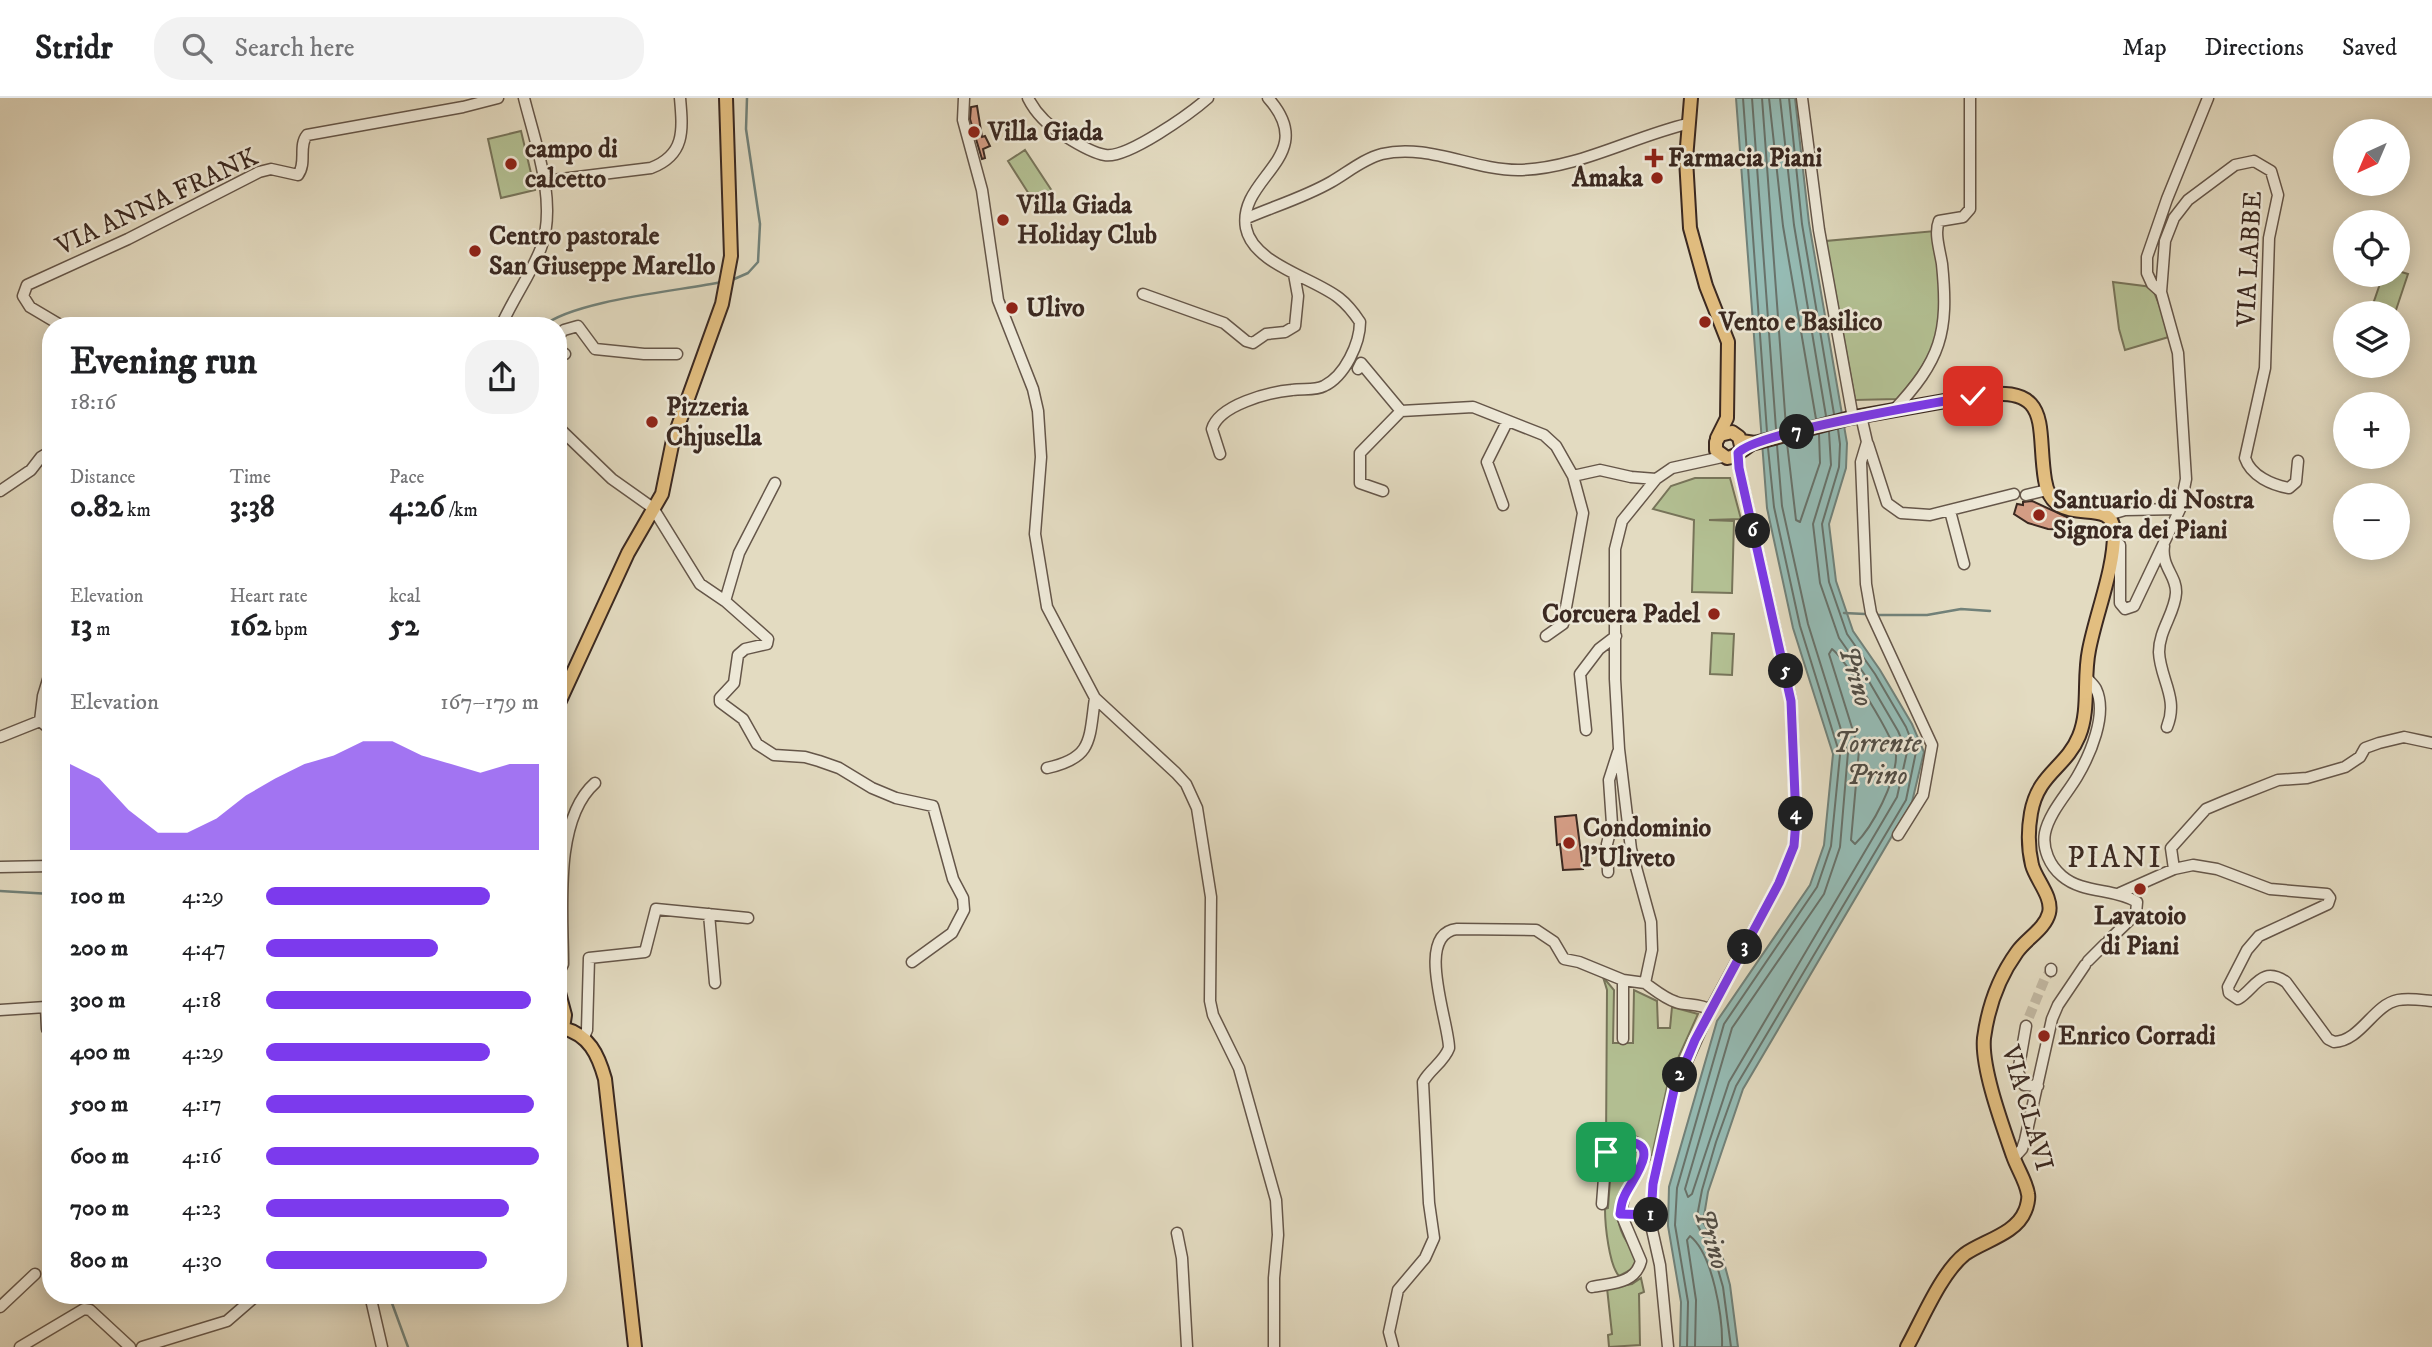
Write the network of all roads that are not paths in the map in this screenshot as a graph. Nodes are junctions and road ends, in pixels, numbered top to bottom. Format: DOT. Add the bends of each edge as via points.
graph roads {
  1 [pos="498,98"];
  2 [pos="524,98"];
  3 [pos="680,98"];
  4 [pos="726,98"];
  5 [pos="964,98"];
  6 [pos="1028,98"];
  7 [pos="1209,98"];
  8 [pos="1268,98"];
  9 [pos="1691,98"];
  10 [pos="1802,98"];
  11 [pos="1970,98"];
  12 [pos="2208,98"];
  13 [pos="1687,124"];
  14 [pos="545,181"];
  15 [pos="1247,218"];
  16 [pos="1294,274"];
  17 [pos="2161,292"];
  18 [pos="1143,294"];
  19 [pos="47,317"];
  20 [pos="506,317"];
  21 [pos="567,330"];
  22 [pos="677,354"];
  23 [pos="1357,369"];
  24 [pos="1401,411"];
  25 [pos="1892,411"];
  26 [pos="1727,418"];
  27 [pos="1854,418"];
  28 [pos="1507,422"];
  29 [pos="567,436"];
  30 [pos="1717,440"];
  31 [pos="1867,442"];
  32 [pos="1735,449"];
  33 [pos="1220,453"];
  34 [pos="42,456"];
  35 [pos="1697,461"];
  36 [pos="2298,461"];
  37 [pos="1573,477"];
  38 [pos="1656,479"];
  39 [pos="775,483"];
  40 [pos="2047,490"];
  41 [pos="0,491"];
  42 [pos="1383,491"];
  43 [pos="2014,494"];
  44 [pos="2026,495"];
  45 [pos="1503,505"];
  46 [pos="653,508"];
  47 [pos="2180,509"];
  48 [pos="1950,511"];
  49 [pos="2108,515"];
  50 [pos="2166,537"];
  51 [pos="2113,539"];
  52 [pos="1964,564"];
  53 [pos="725,601"];
  54 [pos="1546,636"];
  55 [pos="1616,636"];
  56 [pos="2086,677"];
  57 [pos="567,685"];
  58 [pos="1095,698"];
  59 [pos="42,704"];
  60 [pos="40,721"];
  61 [pos="2167,727"];
  62 [pos="1586,730"];
  63 [pos="0,737"];
  64 [pos="2432,743"];
  65 [pos="1619,748"];
  66 [pos="1047,768"];
  67 [pos="594,783"];
  68 [pos="1898,835"];
  69 [pos="567,838"];
  70 [pos="42,866"];
  71 [pos="0,867"];
  72 [pos="2175,869"];
  73 [pos="1608,872"];
  74 [pos="2120,893"];
  75 [pos="709,914"];
  76 [pos="748,918"];
  77 [pos="912,962"];
  78 [pos="1623,981"];
  79 [pos="715,983"];
  80 [pos="1646,983"];
  81 [pos="2432,1001"];
  82 [pos="42,1007"];
  83 [pos="0,1010"];
  84 [pos="1710,1010"];
  85 [pos="2028,1021"];
  86 [pos="567,1029"];
  87 [pos="584,1037"];
  88 [pos="1623,1039"];
  89 [pos="2038,1086"];
  90 [pos="2014,1158"];
  91 [pos="1602,1204"];
  92 [pos="1620,1214"];
  93 [pos="1651,1215"];
  94 [pos="1177,1233"];
  95 [pos="35,1274"];
  96 [pos="1592,1287"];
  97 [pos="247,1304"];
  98 [pos="372,1304"];
  99 [pos="0,1307"];
  100 [pos="20,1347"];
  101 [pos="130,1347"];
  102 [pos="142,1347"];
  103 [pos="382,1347"];
  104 [pos="635,1347"];
  105 [pos="1187,1347"];
  106 [pos="1274,1347"];
  107 [pos="1393,1347"];
  108 [pos="1668,1347"];
  109 [pos="1907,1347"];
  1 -- 19 [label="street, VIA ANNA FRANK" via="307,135 303,139 303,169 298,175 271,169 259,172 30,283 23,292 26,304"];
  2 -- 14 [label="street"];
  3 -- 14 [label="street" via="679,144 674,156 664,163"];
  4 -- 46 [label="main road" via="729,270 725,295 673,440 662,494"];
  5 -- 58 [label="street" via="963,120 982,190 998,300 1038,411 1041,457 1034,521 1044,597"];
  6 -- 7 [label="street" via="1060,133 1105,155 1119,154 1146,140"];
  8 -- 15 [label="street" via="1282,120 1284,149 1255,190"];
  9 -- 13 [label="main road"];
  10 -- 27 [label="street" via="1817,218"];
  11 -- 25 [label="street" via="1970,209 1963,217 1939,221 1937,227 1944,328 1934,358"];
  12 -- 17 [label="street, VIA LABBE" via="2147,257 2147,274"];
  13 -- 15 [label="street" via="1591,156 1517,170 1428,154 1381,154 1331,182"];
  13 -- 26 [label="main road" via="1690,228 1728,342"];
  14 -- 20 [label="street" via="546,230 541,249"];
  15 -- 16 [label="street" via="1249,237 1258,248"];
  16 -- 18 [label="street" via="1298,296 1295,326 1266,334 1254,343 1224,323"];
  16 -- 33 [label="street" via="1338,297 1360,322 1360,337 1334,379 1323,387 1289,390 1223,412 1212,429"];
  17 -- 36 [label="street, VIA LABBE" via="2165,241 2188,200 2237,164 2256,161 2272,171 2278,195 2269,238 2265,368 2245,458 2255,473 2289,488 2296,482"];
  17 -- 47 [label="street, VIA LABBE" via="2179,366 2186,478"];
  21 -- 22 [label="street" via="574,326 585,333 596,349"];
  23 -- 24 [label="street" via="1361,363"];
  24 -- 28 [label="street" via="1473,407"];
  24 -- 42 [label="street" via="1360,453 1360,484"];
  25 -- 27 [label="main road"];
  25 -- 40 [label="main road" via="1987,394 2025,400 2041,423"];
  26 -- 30 [label="main road"];
  26 -- 32 [label="main road"];
  27 -- 31 [label="street"];
  27 -- 32 [label="main road"];
  28 -- 37 [label="street" via="1544,435 1556,446"];
  28 -- 45 [label="street" via="1487,461"];
  29 -- 46 [label="street" via="612,480"];
  30 -- 32 [label="main road" via="1716,450"];
  30 -- 32 [label="main road" via="1728,432"];
  30 -- 35 [label="street"];
  31 -- 48 [label="street" via="1884,495 1894,508 1914,515"];
  31 -- 68 [label="street" via="1861,462 1871,613 1932,744 1923,795"];
  32 -- 35 [label="street"];
  32 -- 84 [label="street" via="1789,688 1796,820 1794,846 1779,883"];
  34 -- 41 [label="street" via="31,470"];
  35 -- 38 [label="street" via="1672,468"];
  37 -- 38 [label="street" via="1600,470"];
  37 -- 54 [label="street" via="1583,513 1574,576 1563,624"];
  38 -- 55 [label="street" via="1622,521 1615,548"];
  39 -- 53 [label="street" via="739,553"];
  40 -- 44 [label="street"];
  40 -- 49 [label="main road" via="2066,509"];
  43 -- 48 [label="street"];
  46 -- 53 [label="street" via="700,584"];
  46 -- 57 [label="main road"];
  47 -- 49 [label="street" via="2145,508"];
  47 -- 50 [label="street, VIA LABBE"];
  48 -- 52 [label="street"];
  49 -- 51 [label="main road"];
  50 -- 51 [label="street, VIA LABBE" via="2134,606 2127,609 2120,603 2120,545"];
  50 -- 61 [label="street" via="2163,559 2176,594 2159,654 2172,704"];
  51 -- 56 [label="main road, VIA CLAVI"];
  53 -- 77 [label="street" via="768,639 767,644 738,655 734,683 720,698 743,719 757,744 774,755 819,761 896,798 933,806 964,910 952,933"];
  55 -- 62 [label="street" via="1580,674"];
  55 -- 65 [label="street"];
  56 -- 74 [label="street" via="2096,688 2100,712 2079,774 2049,821 2045,848 2054,869 2064,878 2088,889"];
  56 -- 90 [label="main road, VIA CLAVI" via="2085,715 2077,740 2041,782 2031,812 2028,844 2050,912 2017,951 1998,985 1984,1040 1990,1078"];
  58 -- 66 [label="street" via="1081,755 1073,762"];
  58 -- 106 [label="street" via="1176,773 1197,808 1211,897 1210,1001 1239,1068 1276,1200"];
  59 -- 60 [label="street"];
  60 -- 63 [label="street"];
  64 -- 72 [label="street" via="2404,737 2365,747 2360,757 2344,767 2307,778 2278,780 2206,809 2171,848"];
  65 -- 73 [label="street" via="1609,780"];
  65 -- 80 [label="street" via="1631,849 1651,922"];
  67 -- 69 [label="street" via="581,797"];
  70 -- 71 [label="street"];
  72 -- 74 [label="street"];
  72 -- 81 [label="street" via="2193,865 2217,869 2270,889 2327,894 2330,898 2322,908 2252,942 2229,981 2233,998 2243,996 2259,980 2279,977 2328,1040 2338,1043 2398,1000"];
  74 -- 89 [label="street" via="2139,908 2087,963 2057,1005"];
  75 -- 76 [label="street"];
  75 -- 79 [label="street"];
  75 -- 87 [label="street" via="656,909 645,952 589,958"];
  78 -- 80 [label="street"];
  78 -- 88 [label="street"];
  78 -- 107 [label="street" via="1564,959 1554,942 1536,930 1457,929 1440,936 1435,971 1449,1048 1423,1082 1434,1238 1425,1258 1398,1290 1389,1332"];
  80 -- 84 [label="street" via="1676,1002"];
  82 -- 83 [label="street"];
  84 -- 93 [label="street" via="1674,1090 1653,1184"];
  85 -- 89 [label="street" via="2018,1072 2024,1085"];
  86 -- 87 [label="main road"];
  87 -- 104 [label="main road" via="600,1059 605,1079"];
  89 -- 90 [label="street" via="2025,1140"];
  90 -- 109 [label="main road, VIA CLAVI" via="2028,1194 2026,1210 2014,1225 1959,1260"];
  91 -- 92 [label="street" via="1606,1152 1635,1142 1645,1157 1624,1196"];
  92 -- 93 [label="street"];
  92 -- 96 [label="street" via="1641,1261 1639,1269 1632,1278"];
  93 -- 108 [label="street"];
  94 -- 105 [label="street"];
  95 -- 99 [label="street"];
  97 -- 102 [label="street" via="228,1321"];
  98 -- 103 [label="street"];
  100 -- 101 [label="street" via="84,1309"];
}
